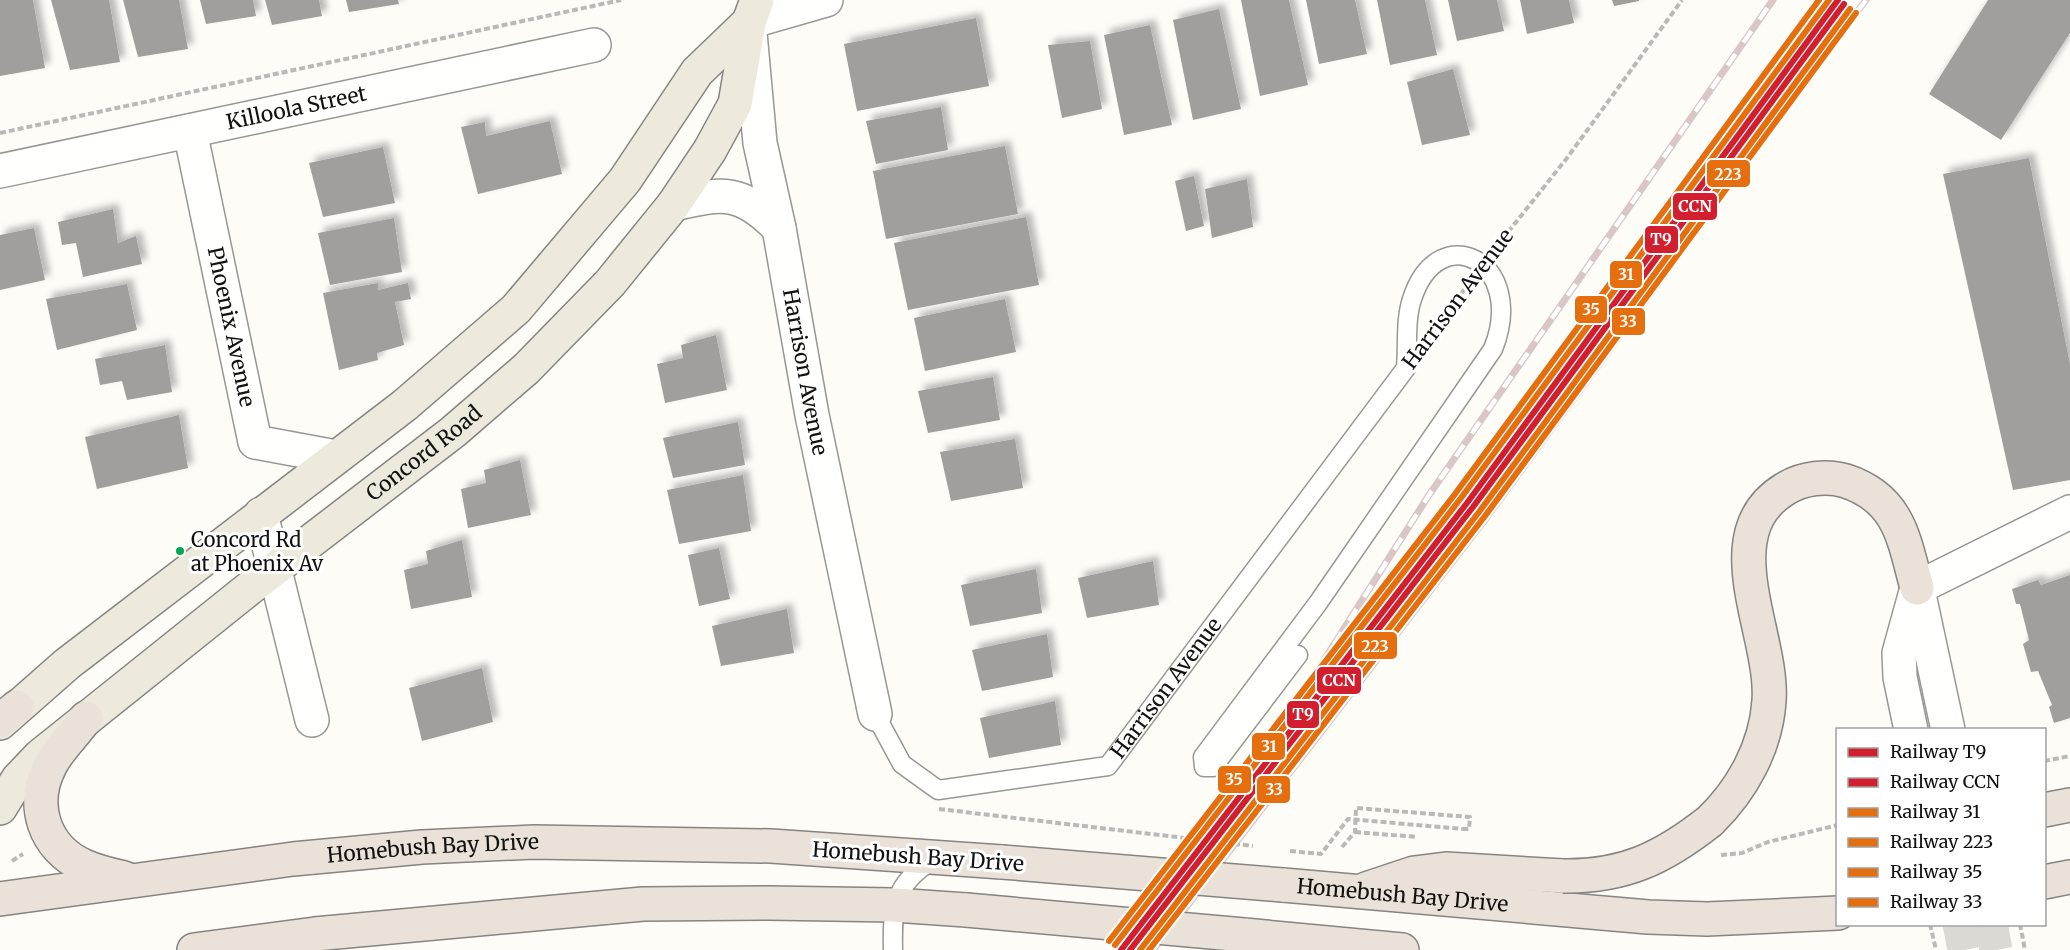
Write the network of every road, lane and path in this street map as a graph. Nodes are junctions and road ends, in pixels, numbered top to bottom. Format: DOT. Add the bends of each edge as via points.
graph roads {
  1 [pos="621,0"];
  2 [pos="826,0"];
  3 [pos="1682,0"];
  4 [pos="753,11"];
  5 [pos="594,45"];
  6 [pos="190,131"];
  7 [pos="0,133"];
  8 [pos="0,171"];
  9 [pos="674,204"];
  10 [pos="779,228"];
  11 [pos="1483,264"];
  12 [pos="1406,368"];
  13 [pos="336,457"];
  14 [pos="2070,512"];
  15 [pos="261,514"];
  16 [pos="275,568"];
  17 [pos="1917,588"];
  18 [pos="1298,655"];
  19 [pos="875,714"];
  20 [pos="6,717"];
  21 [pos="86,718"];
  22 [pos="312,720"];
  23 [pos="1911,728"];
  24 [pos="1948,728"];
  25 [pos="2070,756"];
  26 [pos="2046,761"];
  27 [pos="2070,805"];
  28 [pos="0,808"];
  29 [pos="939,809"];
  30 [pos="2046,810"];
  31 [pos="1263,847"];
  32 [pos="1342,847"];
  33 [pos="1287,850"];
  34 [pos="935,858"];
  35 [pos="2070,877"];
  36 [pos="135,880"];
  37 [pos="2046,882"];
  38 [pos="2046,889"];
  39 [pos="1356,893"];
  40 [pos="2070,893"];
  41 [pos="0,899"];
  42 [pos="894,905"];
  43 [pos="1836,913"];
  44 [pos="1930,926"];
  45 [pos="2020,926"];
  46 [pos="315,934"];
  47 [pos="194,950"];
  48 [pos="276,950"];
  49 [pos="893,950"];
  50 [pos="1402,950"];
  51 [pos="1936,950"];
  52 [pos="2025,950"];
  1 -- 7 [label="path"];
  2 -- 4 [label="street"];
  3 -- 11 [label="path, Harrison Avenue" via="1567,158"];
  4 -- 9 [label="main road, Concord Road" via="735,104"];
  4 -- 10 [label="street, Harrison Avenue" via="760,143"];
  4 -- 13 [label="main road" via="697,72 626,180 516,309 405,405"];
  5 -- 6 [label="street, Killoola Street"];
  6 -- 8 [label="street, Killoola Street"];
  6 -- 13 [label="street, Phoenix Avenue" via="255,442"];
  9 -- 10 [label="street" via="705,197 740,199 758,207"];
  9 -- 16 [label="main road, Concord Road" via="610,283 526,369 453,432"];
  10 -- 19 [label="street, Harrison Avenue" via="812,415"];
  11 -- 12 [label="path, Harrison Avenue"];
  11 -- 12 [label="lane" via="1459,255 1429,267 1412,299"];
  11 -- 18 [label="lane" via="1493,276 1503,308 1493,349 1318,603 1203,757 1204,767 1213,767"];
  12 -- 19 [label="lane, Harrison Avenue" via="1108,766 938,790 902,764"];
  13 -- 15 [label="main road"];
  14 -- 17 [label="street"];
  15 -- 16 [label="street"];
  15 -- 20 [label="main road" via="67,664"];
  16 -- 21 [label="main road, Concord Road"];
  16 -- 22 [label="street"];
  17 -- 23 [label="street" via="1899,653"];
  17 -- 24 [label="street"];
  17 -- 39 [label="highway, bridge" via="1899,523 1882,501 1841,480 1810,479 1786,488 1769,502 1755,522 1748,556 1769,664 1766,723 1746,775 1710,821 1674,848 1641,864 1612,872 1563,876 1446,868 1414,873"];
  21 -- 28 [label="main road, Concord Road" via="26,771"];
  21 -- 36 [label="highway" via="55,757 44,780 44,828 58,847 83,866"];
  25 -- 26 [label="path"];
  27 -- 30 [label="highway"];
  29 -- 31 [label="path, bridge"];
  32 -- 33 [label="path, bridge" via="1355,832 1356,808 1470,818 1469,829 1463,829 1348,819 1322,854"];
  34 -- 36 [label="highway, Homebush Bay Drive" via="771,846 534,842 293,859"];
  34 -- 39 [label="highway, Homebush Bay Drive, bridge"];
  34 -- 42 [label="lane" via="907,880"];
  35 -- 37 [label="highway"];
  36 -- 41 [label="highway, Homebush Bay Drive"];
  38 -- 40 [label="highway"];
  39 -- 43 [label="highway, Homebush Bay Drive" via="1648,917"];
  42 -- 46 [label="highway" via="643,904"];
  42 -- 49 [label="lane"];
  42 -- 50 [label="highway, bridge"];
  44 -- 51 [label="path"];
  45 -- 52 [label="path"];
  46 -- 47 [label="highway"];
  46 -- 48 [label="lane"];
}
